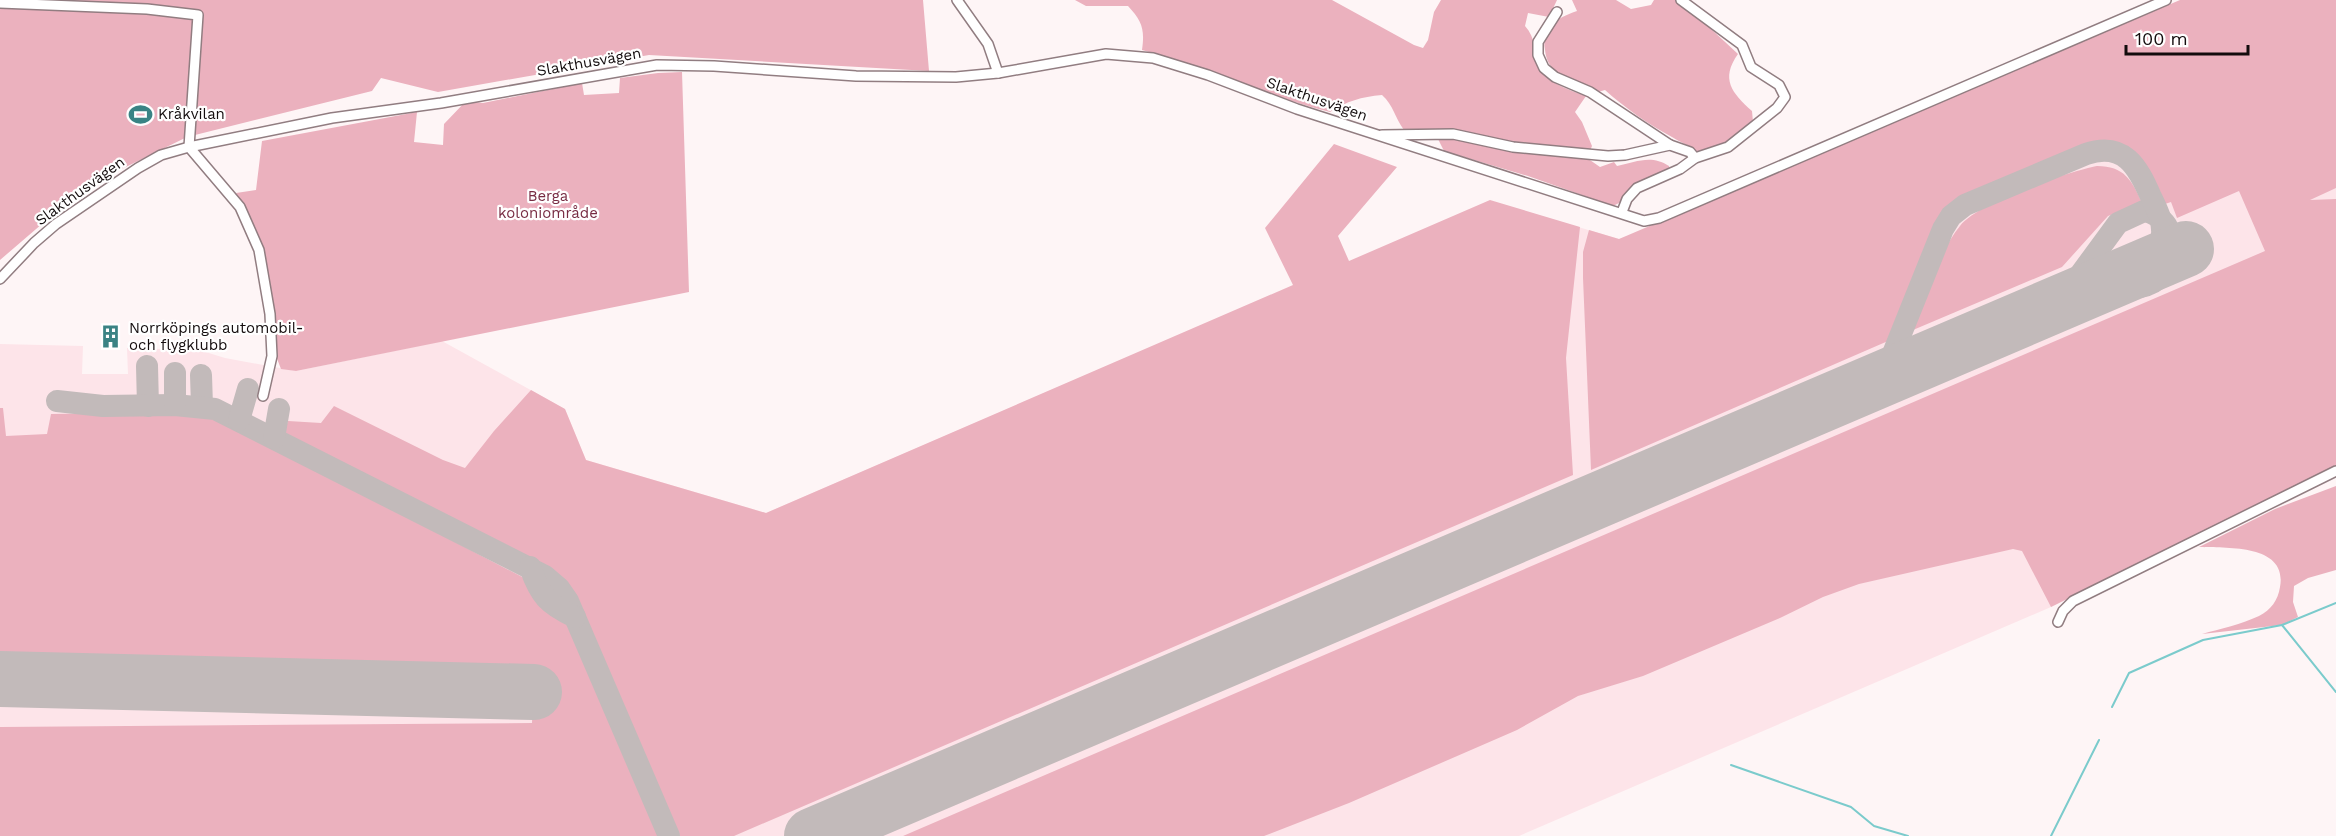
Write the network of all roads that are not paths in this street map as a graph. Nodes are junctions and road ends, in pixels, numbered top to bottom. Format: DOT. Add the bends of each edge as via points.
graph roads {
  1 [pos="957,0"];
  2 [pos="1681,0"];
  3 [pos="2166,0"];
  4 [pos="0,3"];
  5 [pos="1557,12"];
  6 [pos="998,73"];
  7 [pos="1379,136"];
  8 [pos="1670,145"];
  9 [pos="189,147"];
  10 [pos="1695,158"];
  11 [pos="1622,212"];
  12 [pos="0,279"];
  13 [pos="263,396"];
  14 [pos="2336,471"];
  15 [pos="2058,622"];
  1 -- 6 [label="street" via="988,44"];
  2 -- 10 [label="street" via="1742,45 1750,67 1779,85 1785,97 1767,118 1728,147"];
  3 -- 11 [label="street, Slakthusvägen" via="1659,218 1644,221"];
  4 -- 9 [label="street" via="198,15"];
  5 -- 8 [label="street" via="1538,42 1544,68 1590,92"];
  6 -- 7 [label="street, Slakthusvägen" via="1106,54 1153,58"];
  6 -- 9 [label="street, Slakthusvägen" via="956,77 856,76 657,65 332,118"];
  7 -- 8 [label="street" via="1454,134 1513,147 1608,156"];
  7 -- 11 [label="street, Slakthusvägen"];
  8 -- 10 [label="street" via="1690,152"];
  9 -- 12 [label="street, Slakthusvägen" via="161,155 91,200 34,243"];
  9 -- 13 [label="street" via="240,207 259,250 273,356"];
  10 -- 11 [label="street" via="1637,188"];
  14 -- 15 [label="street" via="2073,601"];
}
